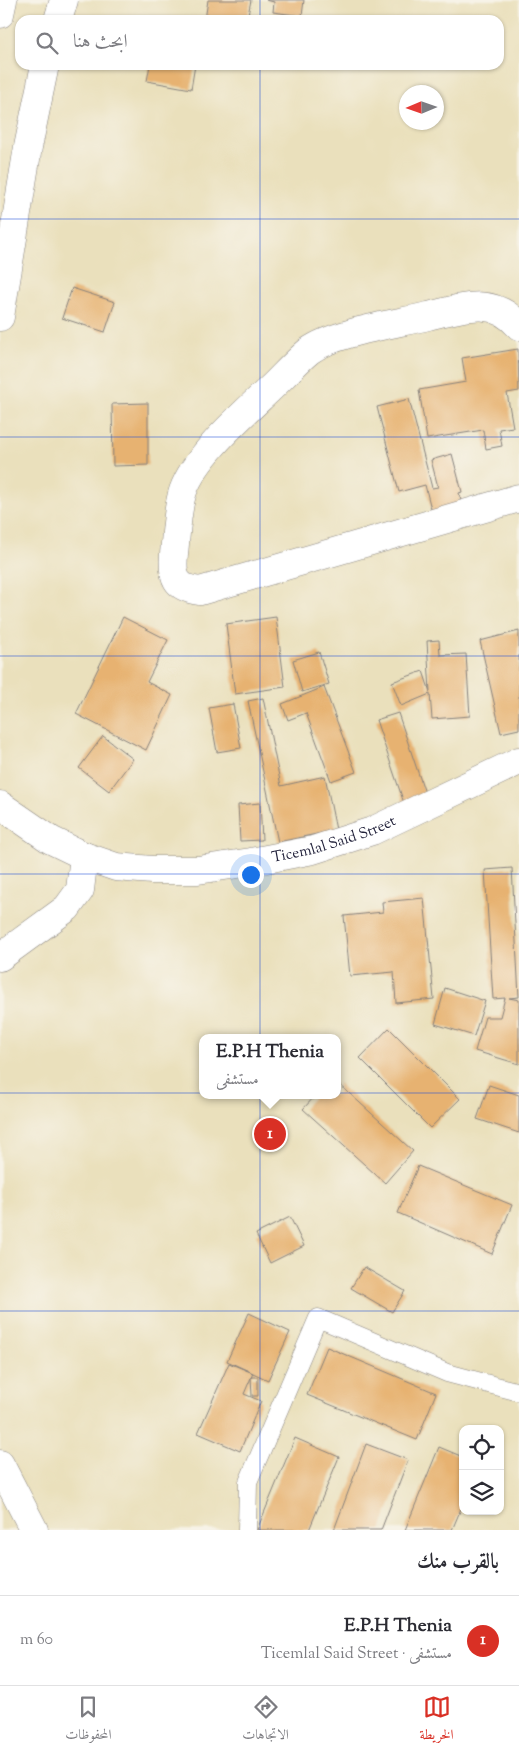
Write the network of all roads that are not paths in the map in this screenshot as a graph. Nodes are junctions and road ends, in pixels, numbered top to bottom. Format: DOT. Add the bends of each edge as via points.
graph roads {
  1 [pos="3,0"];
  2 [pos="64,0"];
  3 [pos="0,14"];
  4 [pos="60,15"];
  5 [pos="44,70"];
  6 [pos="0,316"];
  7 [pos="519,326"];
  8 [pos="519,498"];
  9 [pos="519,761"];
  10 [pos="0,805"];
  11 [pos="84,856"];
  12 [pos="0,957"];
  13 [pos="519,1392"];
  14 [pos="0,1464"];
  15 [pos="34,1530"];
  16 [pos="247,1530"];
  1 -- 3 [label="main road"];
  2 -- 4 [label="main road"];
  5 -- 6 [label="main road"];
  7 -- 8 [label="main road" via="491,306 464,307 335,338 310,351 235,422 198,463 183,491 176,528 174,576 187,589 200,591"];
  9 -- 11 [label="main road, Ticemlal Said Street" via="372,830 313,850 198,870 116,867"];
  10 -- 11 [label="main road, Ticemlal Said Street" via="51,840"];
  11 -- 12 [label="main road" via="80,890 68,908"];
  13 -- 16 [label="lane" via="446,1373 318,1318 248,1482"];
  14 -- 15 [label="main road"];
}
